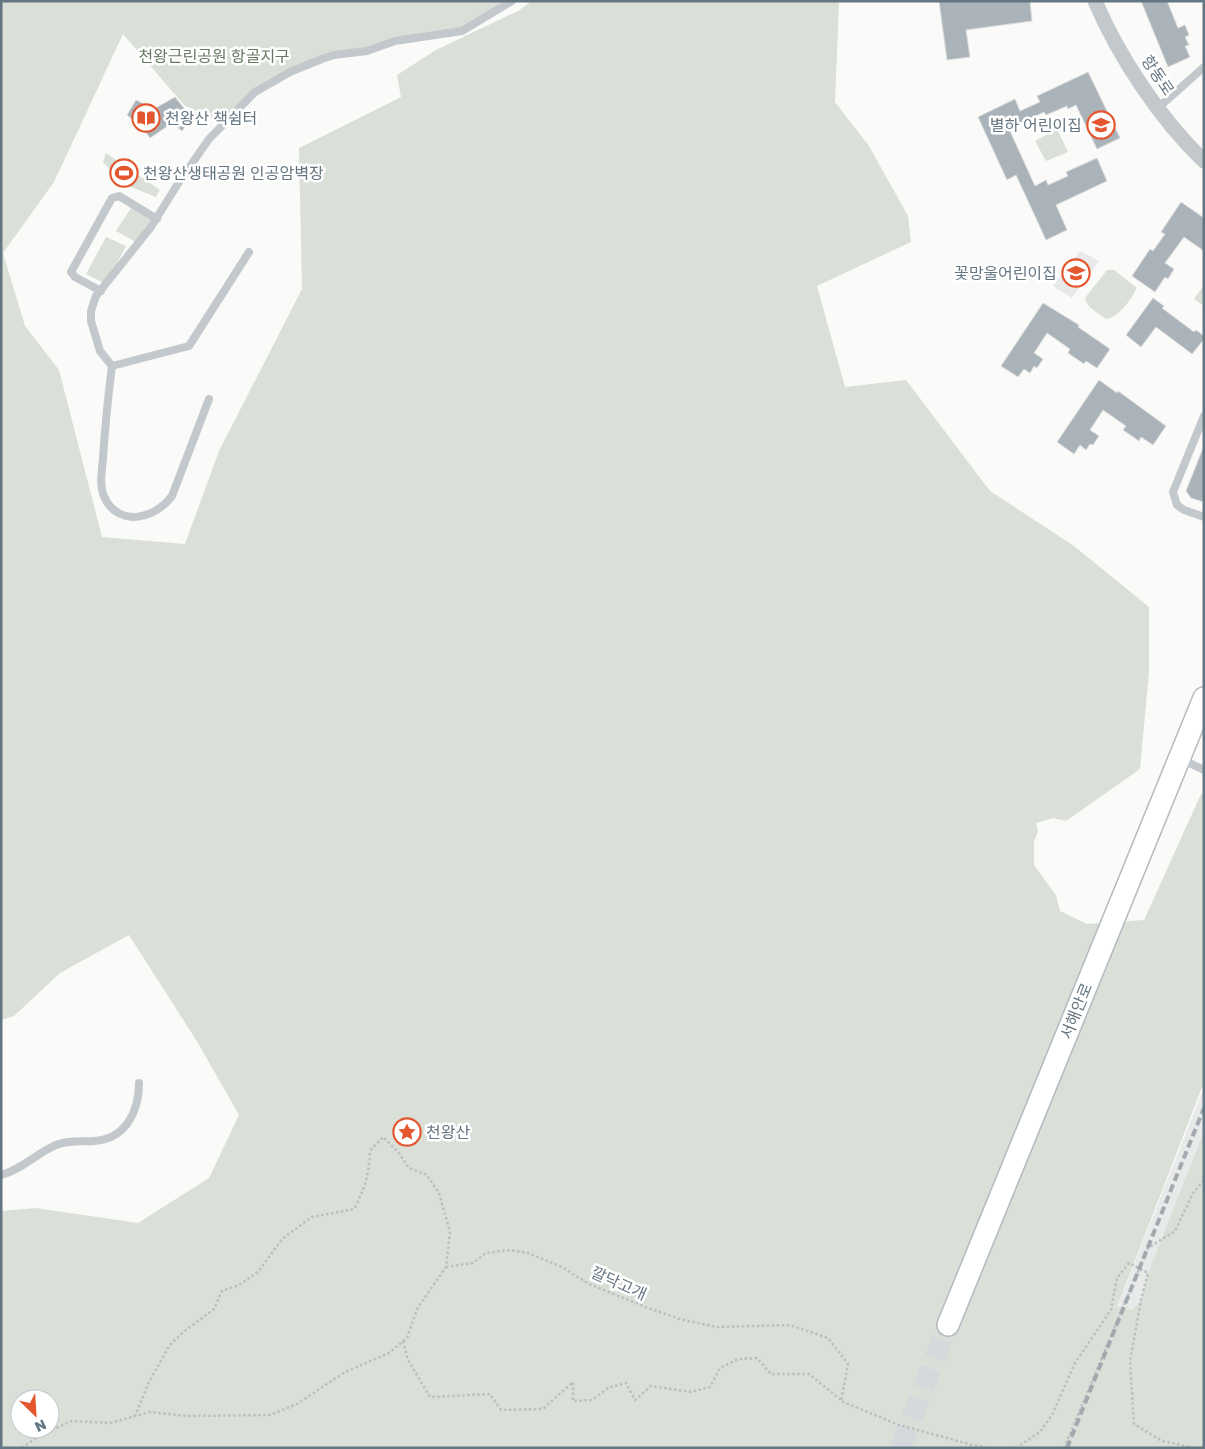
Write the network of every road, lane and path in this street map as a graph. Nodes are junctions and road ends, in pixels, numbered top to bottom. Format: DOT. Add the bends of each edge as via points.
graph roads {
  1 [pos="512,1"];
  2 [pos="1095,1"];
  3 [pos="1204,68"];
  4 [pos="1158,108"];
  5 [pos="1204,161"];
  6 [pos="157,219"];
  7 [pos="249,252"];
  8 [pos="101,291"];
  9 [pos="112,366"];
  10 [pos="209,399"];
  11 [pos="1204,416"];
  12 [pos="1204,517"];
  13 [pos="1204,698"];
  14 [pos="1179,758"];
  15 [pos="1204,770"];
  16 [pos="139,1083"];
  17 [pos="1,1175"];
  18 [pos="1204,1180"];
  19 [pos="446,1267"];
  20 [pos="1140,1269"];
  21 [pos="948,1325"];
  22 [pos="403,1341"];
  23 [pos="842,1401"];
  24 [pos="135,1416"];
  25 [pos="22,1448"];
  26 [pos="990,1448"];
  27 [pos="1016,1448"];
  28 [pos="1064,1448"];
  29 [pos="1196,1448"];
  1 -- 6 [label="lane" via="462,31 395,41 367,51 334,55 303,66 255,92 209,139"];
  2 -- 4 [label="street, 항동로" via="1138,80"];
  3 -- 4 [label="lane"];
  4 -- 5 [label="street, 항동로"];
  6 -- 8 [label="lane"];
  6 -- 8 [label="lane" via="119,196 112,198 71,272 74,277"];
  7 -- 9 [label="lane" via="189,346"];
  8 -- 9 [label="lane" via="96,296 91,321 100,351"];
  9 -- 10 [label="lane" via="101,476 108,506 126,516 151,514 167,504"];
  11 -- 12 [label="lane" via="1173,492 1177,505"];
  13 -- 14 [label="main road, 서해안로"];
  14 -- 15 [label="lane"];
  14 -- 21 [label="main road, 서해안로"];
  16 -- 17 [label="lane" via="138,1105 120,1131 107,1139 61,1142"];
  18 -- 20 [label="path" via="1193,1193 1175,1231 1148,1248"];
  19 -- 22 [label="path" via="417,1310"];
  19 -- 23 [label="path, 깔닥고개" via="473,1263 486,1253 510,1250 528,1253 562,1267 589,1284 680,1319 716,1327 790,1326 828,1338 848,1364"];
  19 -- 24 [label="path" via="450,1232 439,1193 427,1175 409,1168 383,1137 370,1151 370,1171 354,1209 312,1217 284,1238 258,1272 239,1285 222,1291 214,1309 169,1346"];
  20 -- 27 [label="path" via="1129,1263 1117,1278 1111,1310 1075,1363 1052,1415 1040,1432"];
  20 -- 28 [label="path"];
  20 -- 29 [label="path" via="1148,1273 1130,1361 1134,1424 1162,1442"];
  22 -- 23 [label="path" via="408,1360 430,1397 490,1394 501,1410 543,1409 573,1382 573,1401 592,1400 608,1388 626,1383 634,1400 651,1386 691,1392 710,1387 720,1368 738,1358 757,1358 771,1374 809,1374"];
  22 -- 24 [label="path" via="389,1353 345,1372 297,1404 270,1415 187,1416 150,1412"];
  23 -- 26 [label="path" via="899,1425"];
  24 -- 25 [label="path" via="110,1423 72,1421 40,1435"];
}
